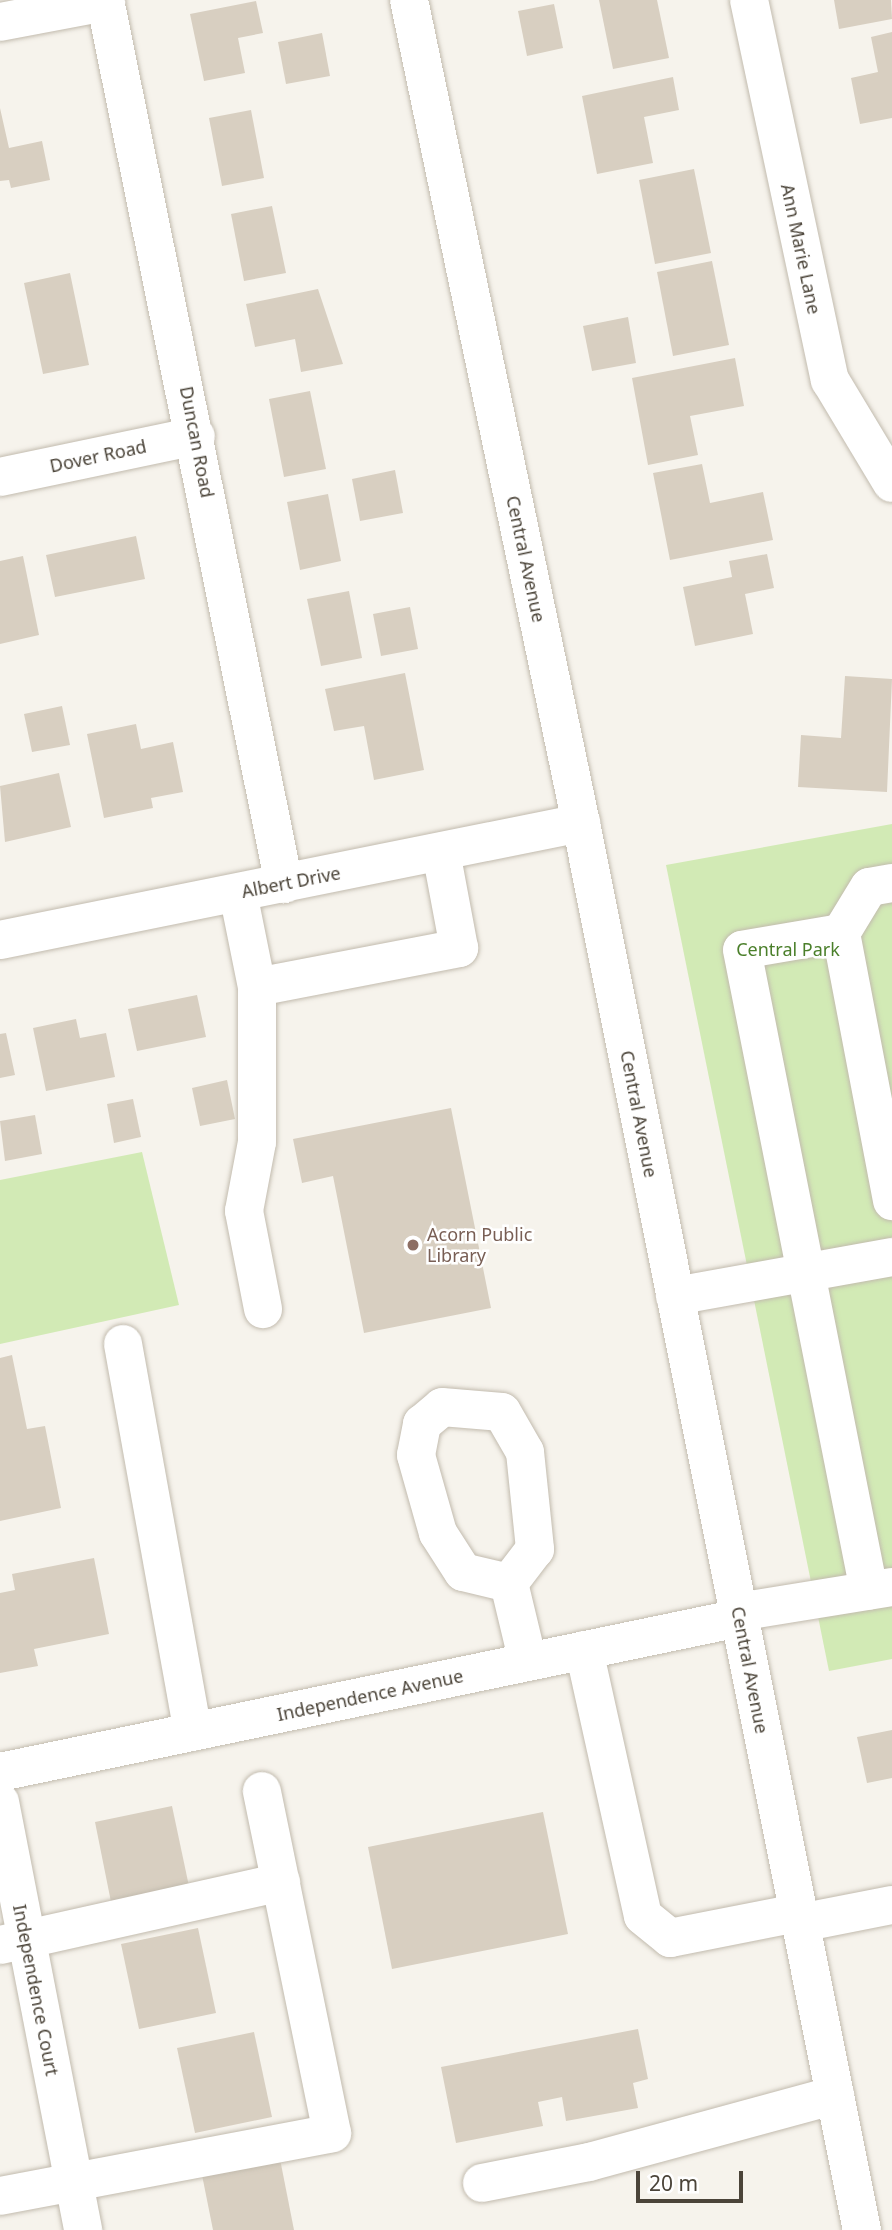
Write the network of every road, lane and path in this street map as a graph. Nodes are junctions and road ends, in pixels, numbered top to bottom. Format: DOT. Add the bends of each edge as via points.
graph roads {
  1 [pos="409,0"];
  2 [pos="749,0"];
  3 [pos="105,1"];
  4 [pos="0,22"];
  5 [pos="196,436"];
  6 [pos="0,477"];
  7 [pos="892,483"];
  8 [pos="581,823"];
  9 [pos="441,852"];
  10 [pos="892,883"];
  11 [pos="284,884"];
  12 [pos="238,893"];
  13 [pos="841,933"];
  14 [pos="0,940"];
  15 [pos="257,988"];
  16 [pos="892,1201"];
  17 [pos="892,1257"];
  18 [pos="806,1273"];
  19 [pos="676,1297"];
  20 [pos="263,1309"];
  21 [pos="123,1344"];
  22 [pos="509,1584"];
  23 [pos="881,1589"];
  24 [pos="739,1615"];
  25 [pos="584,1650"];
  26 [pos="528,1662"];
  27 [pos="193,1732"];
  28 [pos="0,1772"];
  29 [pos="262,1791"];
  30 [pos="0,1802"];
  31 [pos="281,1882"];
  32 [pos="892,1905"];
  33 [pos="799,1918"];
  34 [pos="13,1942"];
  35 [pos="835,2095"];
  36 [pos="73,2178"];
  37 [pos="482,2183"];
  38 [pos="0,2196"];
  39 [pos="83,2230"];
  40 [pos="862,2230"];
  1 -- 8 [label="street, Central Avenue"];
  2 -- 7 [label="street, Ann Marie Lane" via="830,380"];
  3 -- 4 [label="street"];
  3 -- 5 [label="street, Duncan Road"];
  5 -- 6 [label="street, Dover Road"];
  5 -- 11 [label="street, Duncan Road"];
  8 -- 9 [label="street, Albert Drive"];
  8 -- 19 [label="street, Central Avenue"];
  9 -- 11 [label="street, Albert Drive"];
  9 -- 15 [label="street" via="459,948"];
  10 -- 13 [label="street" via="869,887"];
  11 -- 12 [label="street, Albert Drive"];
  12 -- 14 [label="street, Albert Drive"];
  12 -- 15 [label="street"];
  13 -- 16 [label="street"];
  13 -- 18 [label="street" via="743,950"];
  15 -- 20 [label="street" via="257,1142 244,1211"];
  17 -- 18 [label="street"];
  18 -- 19 [label="street"];
  18 -- 23 [label="street"];
  19 -- 24 [label="street, Central Avenue"];
  21 -- 27 [label="street"];
  22 -- 26 [label="street"];
  23 -- 24 [label="street, Independence Avenue"];
  24 -- 25 [label="street, Independence Avenue"];
  24 -- 33 [label="street, Central Avenue"];
  25 -- 26 [label="street, Independence Avenue"];
  25 -- 33 [label="street" via="643,1916 670,1938"];
  26 -- 27 [label="street, Independence Avenue"];
  27 -- 28 [label="street, Independence Avenue"];
  29 -- 31 [label="street"];
  30 -- 34 [label="street, Independence Court"];
  31 -- 34 [label="street"];
  31 -- 36 [label="street" via="332,2133"];
  32 -- 33 [label="street"];
  33 -- 35 [label="street, Central Avenue"];
  34 -- 36 [label="street, Independence Court"];
  35 -- 37 [label="street" via="589,2162"];
  35 -- 40 [label="street, Central Avenue"];
  36 -- 38 [label="street"];
  36 -- 39 [label="street, Independence Court"];
}
